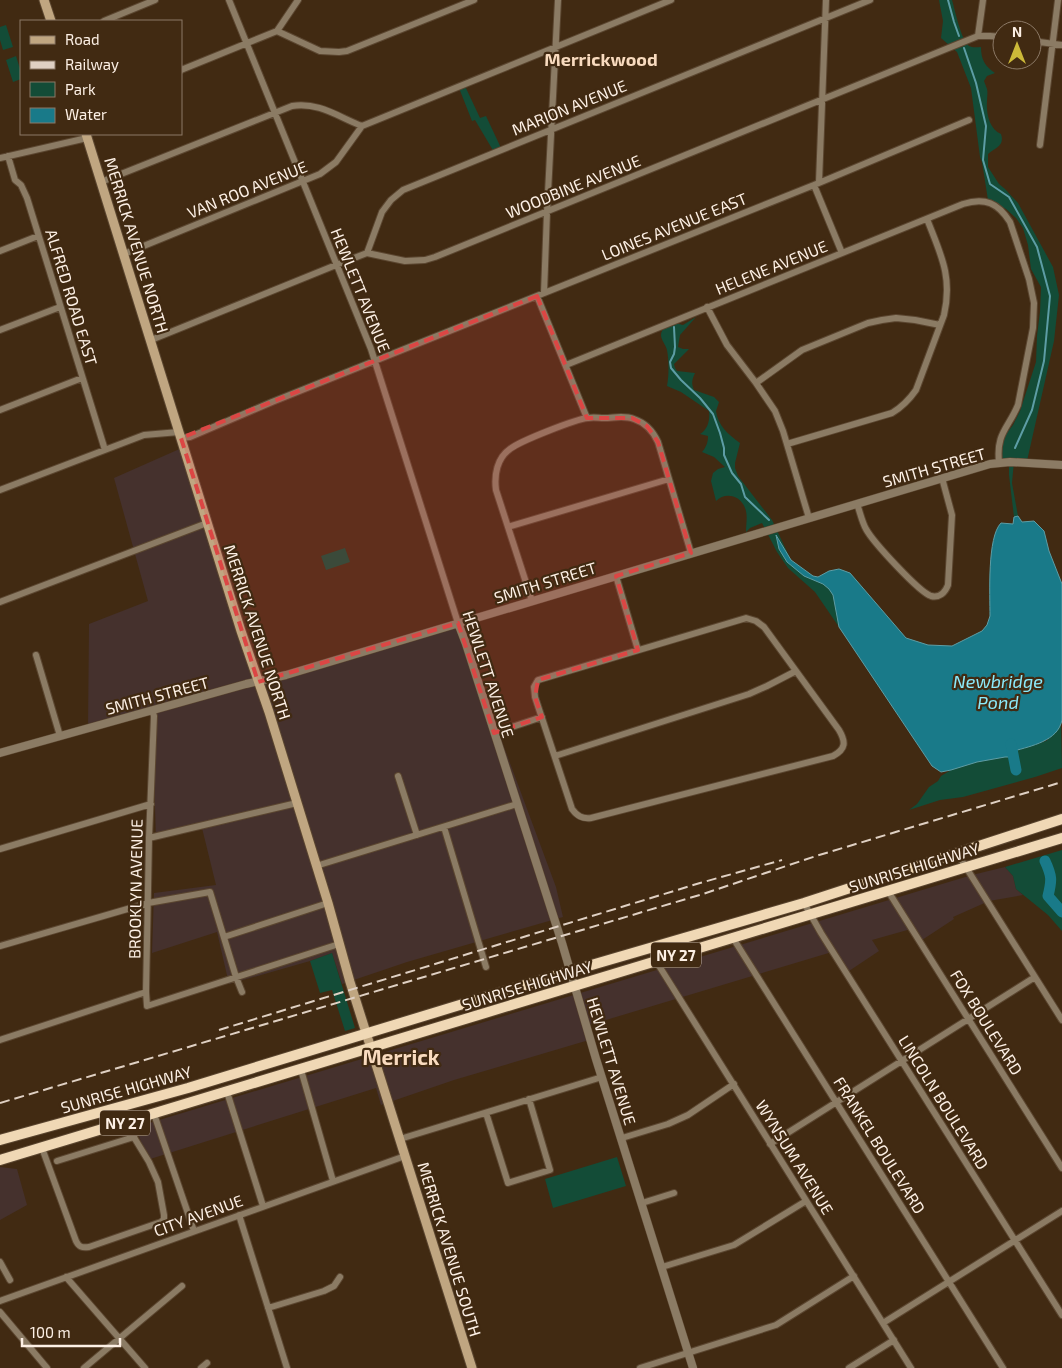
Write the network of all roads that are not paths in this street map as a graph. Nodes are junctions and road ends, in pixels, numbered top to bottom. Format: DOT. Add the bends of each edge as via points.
graph roads {
  1 [pos="44,0"];
  2 [pos="155,0"];
  3 [pos="229,0"];
  4 [pos="298,0"];
  5 [pos="474,0"];
  6 [pos="558,0"];
  7 [pos="671,0"];
  8 [pos="826,0"];
  9 [pos="870,0"];
  10 [pos="983,0"];
  11 [pos="1058,0"];
  12 [pos="825,19"];
  13 [pos="51,20"];
  14 [pos="106,20"];
  15 [pos="277,31"];
  16 [pos="978,36"];
  17 [pos="992,36"];
  18 [pos="1042,42"];
  19 [pos="247,44"];
  20 [pos="1052,44"];
  21 [pos="1062,45"];
  22 [pos="555,47"];
  23 [pos="182,70"];
  24 [pos="822,100"];
  25 [pos="275,112"];
  26 [pos="969,120"];
  27 [pos="362,126"];
  28 [pos="551,130"];
  29 [pos="87,136"];
  30 [pos="1040,144"];
  31 [pos="8,156"];
  32 [pos="0,158"];
  33 [pos="303,181"];
  34 [pos="102,182"];
  35 [pos="816,183"];
  36 [pos="547,212"];
  37 [pos="926,219"];
  38 [pos="38,236"];
  39 [pos="0,251"];
  40 [pos="368,253"];
  41 [pos="842,253"];
  42 [pos="124,254"];
  43 [pos="336,264"];
  44 [pos="544,293"];
  45 [pos="537,296"];
  46 [pos="60,308"];
  47 [pos="707,308"];
  48 [pos="940,325"];
  49 [pos="0,330"];
  50 [pos="151,340"];
  51 [pos="375,361"];
  52 [pos="566,365"];
  53 [pos="82,378"];
  54 [pos="756,383"];
  55 [pos="0,410"];
  56 [pos="587,418"];
  57 [pos="180,435"];
  58 [pos="787,444"];
  59 [pos="105,450"];
  60 [pos="999,462"];
  61 [pos="1062,465"];
  62 [pos="942,478"];
  63 [pos="669,479"];
  64 [pos="0,490"];
  65 [pos="857,504"];
  66 [pos="809,518"];
  67 [pos="207,523"];
  68 [pos="508,527"];
  69 [pos="691,553"];
  70 [pos="616,576"];
  71 [pos="532,601"];
  72 [pos="0,602"];
  73 [pos="458,623"];
  74 [pos="638,650"];
  75 [pos="36,655"];
  76 [pos="796,671"];
  77 [pos="258,682"];
  78 [pos="152,710"];
  79 [pos="542,717"];
  80 [pos="494,733"];
  81 [pos="60,736"];
  82 [pos="0,753"];
  83 [pos="555,756"];
  84 [pos="398,776"];
  85 [pos="297,803"];
  86 [pos="151,804"];
  87 [pos="517,804"];
  88 [pos="1062,819"];
  89 [pos="444,826"];
  90 [pos="416,835"];
  91 [pos="149,838"];
  92 [pos="1062,838"];
  93 [pos="0,849"];
  94 [pos="957,853"];
  95 [pos="316,866"];
  96 [pos="966,867"];
  97 [pos="888,891"];
  98 [pos="148,903"];
  99 [pos="328,903"];
  100 [pos="804,903"];
  101 [pos="810,914"];
  102 [pos="224,937"];
  103 [pos="733,938"];
  104 [pos="339,944"];
  105 [pos="0,946"];
  106 [pos="656,961"];
  107 [pos="486,967"];
  108 [pos="571,971"];
  109 [pos="236,977"];
  110 [pos="1035,977"];
  111 [pos="575,986"];
  112 [pos="146,992"];
  113 [pos="242,992"];
  114 [pos="968,1019"];
  115 [pos="1062,1020"];
  116 [pos="367,1034"];
  117 [pos="0,1040"];
  118 [pos="372,1049"];
  119 [pos="902,1061"];
  120 [pos="301,1070"];
  121 [pos="602,1076"];
  122 [pos="734,1084"];
  123 [pos="227,1092"];
  124 [pos="529,1099"];
  125 [pos="836,1103"];
  126 [pos="486,1113"];
  127 [pos="154,1114"];
  128 [pos="136,1120"];
  129 [pos="134,1137"];
  130 [pos="622,1138"];
  131 [pos="400,1139"];
  132 [pos="0,1140"];
  133 [pos="770,1144"];
  134 [pos="42,1148"];
  135 [pos="405,1156"];
  136 [pos="0,1160"];
  137 [pos="57,1161"];
  138 [pos="1062,1168"];
  139 [pos="333,1181"];
  140 [pos="674,1193"];
  141 [pos="806,1201"];
  142 [pos="642,1203"];
  143 [pos="264,1206"];
  144 [pos="1062,1211"];
  145 [pos="239,1215"];
  146 [pos="194,1231"];
  147 [pos="1015,1241"];
  148 [pos="0,1262"];
  149 [pos="662,1267"];
  150 [pos="854,1276"];
  151 [pos="66,1277"];
  152 [pos="340,1277"];
  153 [pos="10,1280"];
  154 [pos="950,1282"];
  155 [pos="182,1286"];
  156 [pos="0,1300"];
  157 [pos="268,1308"];
  158 [pos="0,1312"];
  159 [pos="1062,1315"];
  160 [pos="884,1323"];
  161 [pos="119,1338"];
  162 [pos="894,1340"];
  163 [pos="689,1352"];
  164 [pos="207,1363"];
  165 [pos="47,1368"];
  166 [pos="84,1368"];
  167 [pos="145,1368"];
  168 [pos="200,1368"];
  169 [pos="287,1368"];
  170 [pos="472,1368"];
  171 [pos="640,1368"];
  172 [pos="694,1368"];
  173 [pos="849,1368"];
  174 [pos="911,1368"];
  175 [pos="1003,1368"];
  1 -- 13 [label="main road"];
  2 -- 14 [label="street"];
  3 -- 19 [label="street, HEWLETT AVENUE"];
  4 -- 15 [label="street"];
  5 -- 15 [label="street" via="347,51 320,51"];
  6 -- 22 [label="street"];
  7 -- 22 [label="street"];
  8 -- 12 [label="street"];
  9 -- 12 [label="street, MARION AVENUE"];
  10 -- 16 [label="street"];
  11 -- 20 [label="street"];
  12 -- 24 [label="street"];
  12 -- 28 [label="street, MARION AVENUE"];
  15 -- 19 [label="street"];
  16 -- 17 [label="street, WOODBINE AVENUE"];
  16 -- 24 [label="street, WOODBINE AVENUE"];
  18 -- 20 [label="street"];
  19 -- 23 [label="street"];
  19 -- 25 [label="street, HEWLETT AVENUE"];
  20 -- 21 [label="street"];
  20 -- 30 [label="street"];
  22 -- 27 [label="street"];
  22 -- 28 [label="street"];
  24 -- 35 [label="street"];
  24 -- 36 [label="street, WOODBINE AVENUE"];
  25 -- 27 [label="street" via="292,106 310,105"];
  25 -- 33 [label="street, HEWLETT AVENUE"];
  25 -- 34 [label="street"];
  26 -- 35 [label="street, LOINES AVENUE EAST"];
  27 -- 33 [label="street, VAN ROO AVENUE" via="336,162"];
  28 -- 36 [label="street"];
  28 -- 40 [label="street, MARION AVENUE" via="403,190 382,212"];
  29 -- 31 [label="street"];
  29 -- 34 [label="main road, MERRICK AVENUE NORTH"];
  31 -- 32 [label="street"];
  31 -- 38 [label="street, ALFRED ROAD EAST" via="14,180 21,185"];
  33 -- 42 [label="street, VAN ROO AVENUE"];
  33 -- 43 [label="street, HEWLETT AVENUE"];
  34 -- 42 [label="main road, MERRICK AVENUE NORTH"];
  35 -- 41 [label="street"];
  35 -- 44 [label="street, LOINES AVENUE EAST"];
  36 -- 40 [label="street, WOODBINE AVENUE" via="424,260 405,261"];
  36 -- 44 [label="street"];
  37 -- 41 [label="street, HELENE AVENUE"];
  37 -- 48 [label="street" via="944,261 947,277 947,303"];
  37 -- 60 [label="street, HELENE AVENUE" via="973,200 996,206 1010,222 1029,279 1034,303 1033,328 1018,405 1000,437"];
  38 -- 39 [label="street"];
  38 -- 46 [label="street, ALFRED ROAD EAST"];
  40 -- 43 [label="street"];
  41 -- 47 [label="street, HELENE AVENUE"];
  42 -- 50 [label="main road, MERRICK AVENUE NORTH"];
  43 -- 50 [label="street"];
  43 -- 51 [label="street, HEWLETT AVENUE"];
  44 -- 45 [label="street, LOINES AVENUE EAST"];
  45 -- 51 [label="street"];
  45 -- 52 [label="street"];
  46 -- 49 [label="street"];
  46 -- 53 [label="street, ALFRED ROAD EAST"];
  47 -- 52 [label="street, HELENE AVENUE"];
  47 -- 54 [label="street" via="727,345"];
  48 -- 54 [label="street" via="896,318 868,323 802,350"];
  48 -- 58 [label="street" via="916,390 901,407 892,413"];
  50 -- 57 [label="main road, MERRICK AVENUE NORTH"];
  51 -- 57 [label="street" via="190,437"];
  51 -- 73 [label="street, HEWLETT AVENUE"];
  52 -- 56 [label="street"];
  53 -- 55 [label="street"];
  53 -- 59 [label="street, ALFRED ROAD EAST"];
  54 -- 58 [label="street" via="775,411"];
  56 -- 63 [label="street" via="632,418 647,426 658,442"];
  56 -- 68 [label="street" via="520,443 501,458 494,479"];
  57 -- 59 [label="street" via="144,435"];
  57 -- 67 [label="main road, MERRICK AVENUE NORTH"];
  58 -- 66 [label="street"];
  59 -- 64 [label="street"];
  60 -- 61 [label="street, SMITH STREET"];
  60 -- 62 [label="street, SMITH STREET"];
  62 -- 65 [label="street, SMITH STREET"];
  62 -- 65 [label="street" via="952,515 948,585 939,596 919,590 878,545 866,530"];
  63 -- 68 [label="street"];
  63 -- 69 [label="street"];
  65 -- 66 [label="street, SMITH STREET"];
  66 -- 69 [label="street, SMITH STREET"];
  67 -- 72 [label="street"];
  67 -- 77 [label="main road, MERRICK AVENUE NORTH"];
  68 -- 71 [label="street"];
  69 -- 70 [label="street, SMITH STREET"];
  70 -- 71 [label="street, SMITH STREET"];
  70 -- 74 [label="street"];
  71 -- 73 [label="street, SMITH STREET"];
  73 -- 77 [label="street, SMITH STREET"];
  73 -- 80 [label="street, HEWLETT AVENUE"];
  74 -- 76 [label="street" via="746,618 756,620 764,627"];
  74 -- 79 [label="street" via="538,680 534,687 535,697"];
  75 -- 81 [label="street"];
  76 -- 83 [label="street" via="749,694"];
  76 -- 83 [label="street" via="844,739 843,749 833,756 584,819 576,816 572,809"];
  77 -- 78 [label="street, SMITH STREET"];
  77 -- 85 [label="main road, MERRICK AVENUE NORTH"];
  78 -- 81 [label="street, SMITH STREET"];
  78 -- 86 [label="street, BROOKLYN AVENUE"];
  79 -- 80 [label="street"];
  79 -- 83 [label="street"];
  80 -- 87 [label="street, HEWLETT AVENUE"];
  81 -- 82 [label="street, SMITH STREET"];
  84 -- 90 [label="street"];
  85 -- 91 [label="street"];
  85 -- 95 [label="main road, MERRICK AVENUE NORTH"];
  86 -- 91 [label="street, BROOKLYN AVENUE"];
  86 -- 93 [label="street"];
  87 -- 89 [label="street"];
  87 -- 108 [label="street, HEWLETT AVENUE"];
  88 -- 94 [label="highway, SUNRISE HIGHWAY / NY 27"];
  89 -- 90 [label="street"];
  89 -- 107 [label="street"];
  90 -- 95 [label="street"];
  91 -- 98 [label="street, BROOKLYN AVENUE"];
  92 -- 96 [label="highway, SUNRISE HIGHWAY / NY 27"];
  94 -- 96 [label="street"];
  94 -- 100 [label="highway, SUNRISE HIGHWAY / NY 27"];
  95 -- 99 [label="main road, MERRICK AVENUE NORTH"];
  96 -- 97 [label="highway, SUNRISE HIGHWAY / NY 27"];
  96 -- 110 [label="street"];
  97 -- 101 [label="highway, SUNRISE HIGHWAY / NY 27"];
  97 -- 114 [label="street, FOX BOULEVARD"];
  98 -- 102 [label="street" via="210,892"];
  98 -- 105 [label="street"];
  98 -- 112 [label="street, BROOKLYN AVENUE"];
  99 -- 102 [label="street"];
  99 -- 104 [label="main road, MERRICK AVENUE NORTH"];
  100 -- 101 [label="street, LINCOLN BOULEVARD"];
  100 -- 108 [label="highway, SUNRISE HIGHWAY / NY 27"];
  101 -- 103 [label="highway, SUNRISE HIGHWAY / NY 27"];
  101 -- 119 [label="street, LINCOLN BOULEVARD"];
  102 -- 109 [label="street"];
  103 -- 106 [label="highway, SUNRISE HIGHWAY / NY 27"];
  103 -- 125 [label="street, FRANKEL BOULEVARD"];
  104 -- 109 [label="street"];
  104 -- 116 [label="main road, MERRICK AVENUE NORTH"];
  106 -- 111 [label="highway, SUNRISE HIGHWAY / NY 27"];
  106 -- 122 [label="street, WYNSUM AVENUE"];
  108 -- 111 [label="street, HEWLETT AVENUE"];
  108 -- 116 [label="highway, SUNRISE HIGHWAY / NY 27"];
  109 -- 112 [label="street" via="147,1006"];
  109 -- 113 [label="street"];
  110 -- 114 [label="street"];
  110 -- 115 [label="street"];
  111 -- 118 [label="highway, SUNRISE HIGHWAY / NY 27"];
  111 -- 121 [label="street, HEWLETT AVENUE"];
  112 -- 117 [label="street"];
  114 -- 119 [label="street"];
  114 -- 138 [label="street, FOX BOULEVARD"];
  116 -- 118 [label="main road, MERRICK AVENUE NORTH"];
  116 -- 132 [label="highway, SUNRISE HIGHWAY / NY 27"];
  118 -- 120 [label="highway, SUNRISE HIGHWAY / NY 27"];
  118 -- 131 [label="main road, MERRICK AVENUE NORTH"];
  119 -- 125 [label="street"];
  119 -- 147 [label="street, LINCOLN BOULEVARD"];
  120 -- 123 [label="highway, SUNRISE HIGHWAY / NY 27"];
  120 -- 139 [label="street"];
  121 -- 124 [label="street"];
  121 -- 130 [label="street, HEWLETT AVENUE"];
  122 -- 130 [label="street" via="688,1115"];
  122 -- 133 [label="street, WYNSUM AVENUE"];
  123 -- 127 [label="highway, SUNRISE HIGHWAY / NY 27"];
  123 -- 143 [label="street"];
  124 -- 126 [label="street"];
  124 -- 126 [label="street" via="550,1170 508,1182"];
  125 -- 133 [label="street"];
  125 -- 154 [label="street, FRANKEL BOULEVARD"];
  126 -- 131 [label="street"];
  127 -- 128 [label="highway, SUNRISE HIGHWAY / NY 27"];
  127 -- 146 [label="street"];
  128 -- 129 [label="street"];
  128 -- 134 [label="highway, SUNRISE HIGHWAY / NY 27"];
  129 -- 134 [label="street" via="158,1182 164,1219 84,1248 76,1241"];
  129 -- 137 [label="street"];
  130 -- 142 [label="street, HEWLETT AVENUE"];
  131 -- 135 [label="main road, MERRICK AVENUE SOUTH"];
  133 -- 141 [label="street, WYNSUM AVENUE"];
  134 -- 136 [label="highway, SUNRISE HIGHWAY / NY 27"];
  135 -- 139 [label="street, CITY AVENUE"];
  135 -- 170 [label="main road, MERRICK AVENUE SOUTH"];
  139 -- 143 [label="street, CITY AVENUE"];
  140 -- 142 [label="street"];
  141 -- 149 [label="street" via="734,1246"];
  141 -- 150 [label="street, WYNSUM AVENUE"];
  142 -- 149 [label="street, HEWLETT AVENUE"];
  143 -- 145 [label="street, CITY AVENUE"];
  144 -- 147 [label="street"];
  145 -- 146 [label="street, CITY AVENUE"];
  145 -- 157 [label="street"];
  146 -- 151 [label="street, CITY AVENUE"];
  147 -- 154 [label="street"];
  147 -- 159 [label="street, LINCOLN BOULEVARD"];
  148 -- 153 [label="street"];
  149 -- 163 [label="street, HEWLETT AVENUE"];
  150 -- 160 [label="street, WYNSUM AVENUE"];
  150 -- 163 [label="street" via="776,1325"];
  151 -- 156 [label="street, CITY AVENUE"];
  151 -- 161 [label="street"];
  152 -- 157 [label="street" via="334,1286"];
  154 -- 160 [label="street"];
  154 -- 175 [label="street, FRANKEL BOULEVARD"];
  155 -- 161 [label="street"];
  157 -- 169 [label="street"];
  158 -- 165 [label="street"];
  160 -- 162 [label="street, WYNSUM AVENUE"];
  161 -- 166 [label="street"];
  161 -- 167 [label="street"];
  162 -- 173 [label="street"];
  162 -- 174 [label="street, WYNSUM AVENUE"];
  163 -- 171 [label="street"];
  163 -- 172 [label="street, HEWLETT AVENUE"];
  164 -- 168 [label="street"];
}
